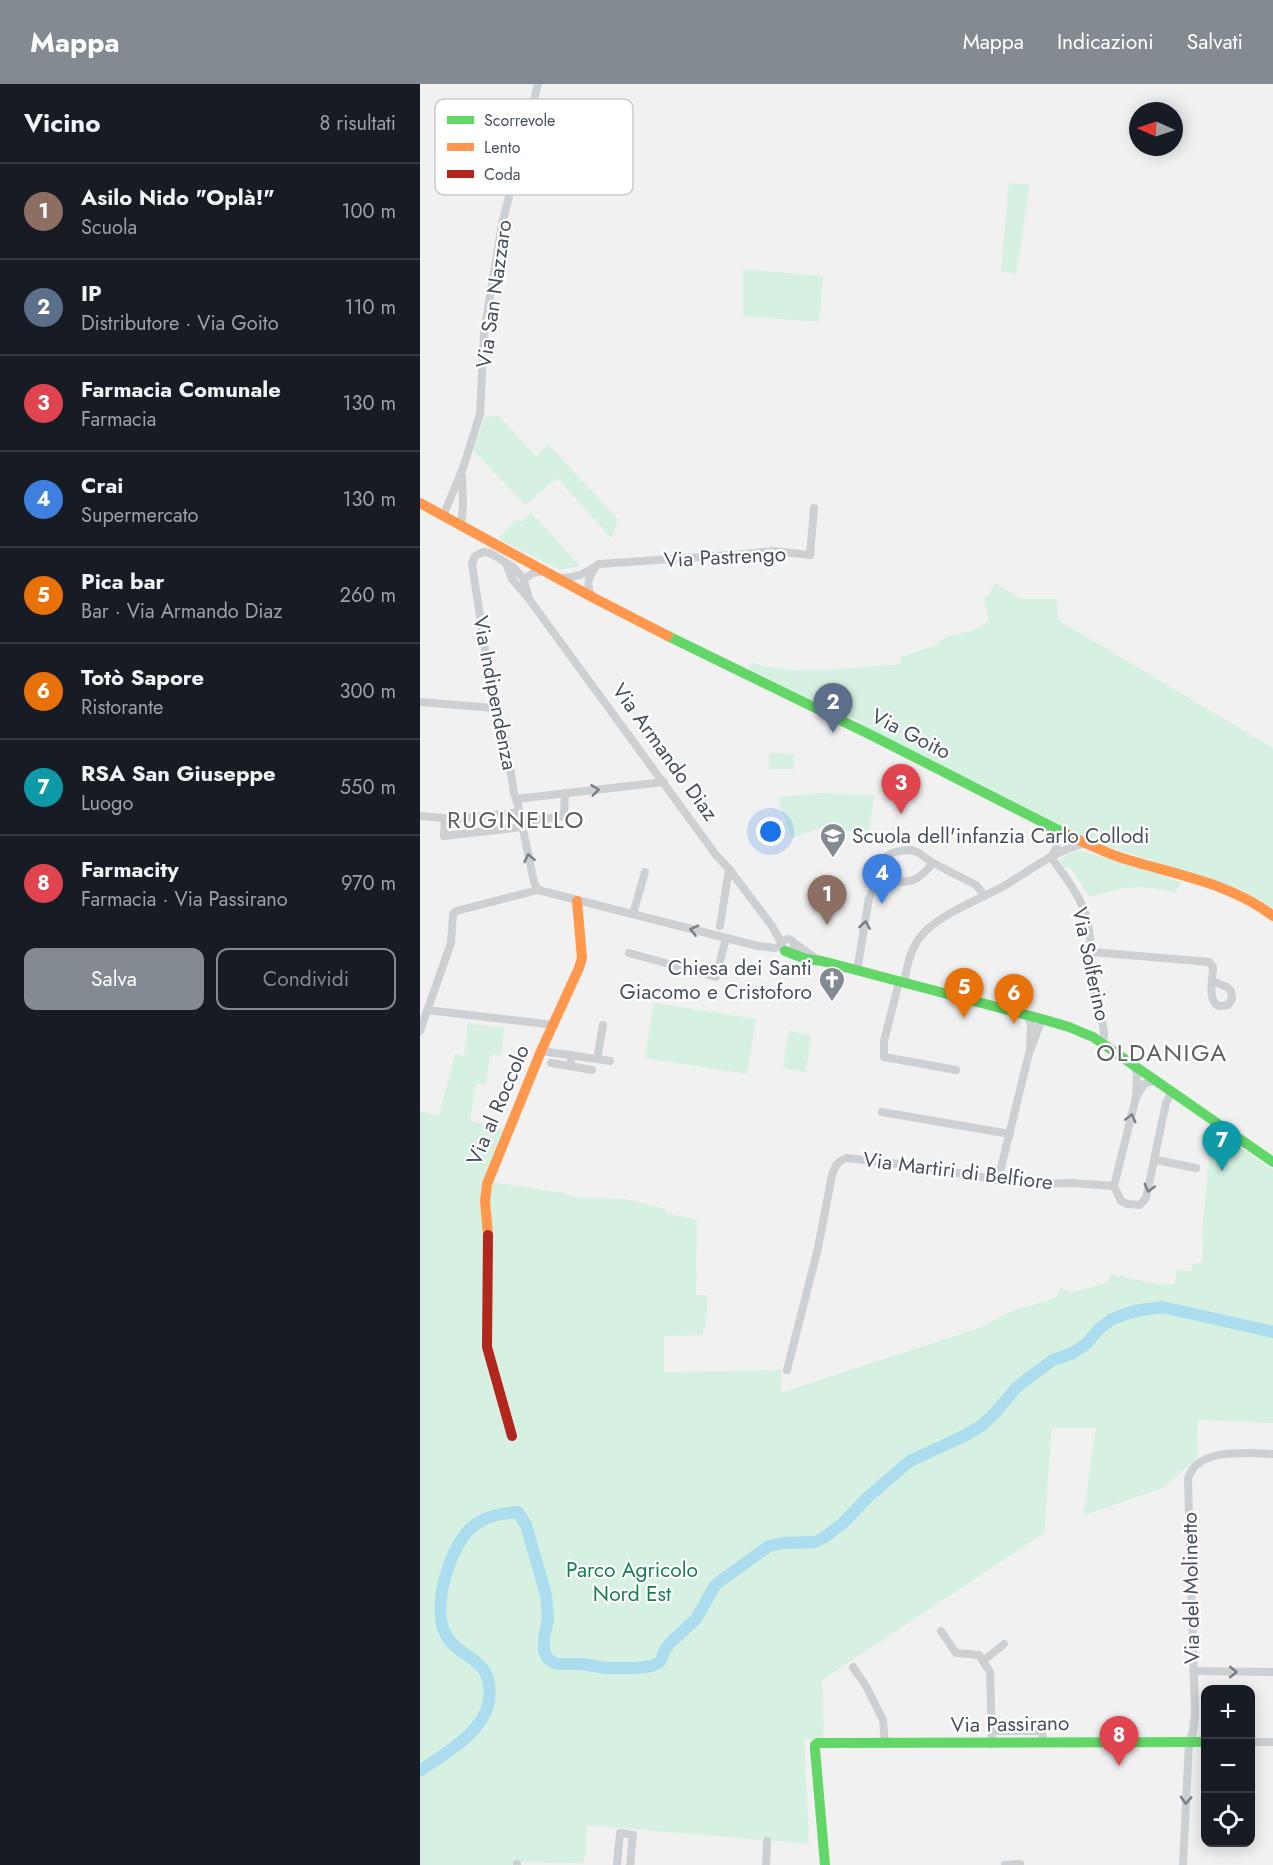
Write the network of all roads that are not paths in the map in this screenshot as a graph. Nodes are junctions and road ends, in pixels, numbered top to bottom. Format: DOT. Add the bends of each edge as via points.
graph roads {
  1 [pos="538,84"];
  2 [pos="534,99"];
  3 [pos="509,195"];
  4 [pos="463,468"];
  5 [pos="450,500"];
  6 [pos="420,503"];
  7 [pos="463,506"];
  8 [pos="814,508"];
  9 [pos="443,516"];
  10 [pos="461,525"];
  11 [pos="519,556"];
  12 [pos="506,563"];
  13 [pos="595,567"];
  14 [pos="544,571"];
  15 [pos="558,578"];
  16 [pos="523,581"];
  17 [pos="592,597"];
  18 [pos="420,702"];
  19 [pos="494,708"];
  20 [pos="664,782"];
  21 [pos="565,793"];
  22 [pos="516,799"];
  23 [pos="519,812"];
  24 [pos="420,816"];
  25 [pos="445,818"];
  26 [pos="1036,820"];
  27 [pos="521,824"];
  28 [pos="1086,843"];
  29 [pos="1051,856"];
  30 [pos="933,863"];
  31 [pos="729,869"];
  32 [pos="645,872"];
  33 [pos="877,882"];
  34 [pos="538,890"];
  35 [pos="985,896"];
  36 [pos="577,901"];
  37 [pos="633,914"];
  38 [pos="1273,916"];
  39 [pos="720,926"];
  40 [pos="772,926"];
  41 [pos="726,938"];
  42 [pos="792,940"];
  43 [pos="783,947"];
  44 [pos="1092,952"];
  45 [pos="629,953"];
  46 [pos="822,961"];
  47 [pos="857,971"];
  48 [pos="1212,981"];
  49 [pos="902,983"];
  50 [pos="427,1010"];
  51 [pos="1026,1016"];
  52 [pos="1042,1019"];
  53 [pos="554,1025"];
  54 [pos="603,1025"];
  55 [pos="420,1031"];
  56 [pos="1103,1043"];
  57 [pos="1030,1049"];
  58 [pos="541,1051"];
  59 [pos="572,1055"];
  60 [pos="597,1059"];
  61 [pos="610,1061"];
  62 [pos="551,1063"];
  63 [pos="1135,1065"];
  64 [pos="570,1066"];
  65 [pos="592,1070"];
  66 [pos="956,1070"];
  67 [pos="1156,1080"];
  68 [pos="1172,1091"];
  69 [pos="1136,1097"];
  70 [pos="882,1112"];
  71 [pos="1010,1134"];
  72 [pos="1156,1160"];
  73 [pos="1273,1162"];
  74 [pos="1196,1168"];
  75 [pos="998,1180"];
  76 [pos="1114,1186"];
  77 [pos="787,1370"];
  78 [pos="512,1436"];
  79 [pos="1273,1454"];
  80 [pos="941,1631"];
  81 [pos="1004,1644"];
  82 [pos="983,1661"];
  83 [pos="853,1667"];
  84 [pos="1193,1671"];
  85 [pos="1273,1672"];
  86 [pos="991,1731"];
  87 [pos="1189,1742"];
  88 [pos="1201,1742"];
  89 [pos="1255,1742"];
  90 [pos="1273,1742"];
  91 [pos="1043,1743"];
  92 [pos="885,1744"];
  93 [pos="992,1744"];
  94 [pos="767,1841"];
  95 [pos="1020,1864"];
  96 [pos="617,1865"];
  97 [pos="630,1865"];
  98 [pos="766,1865"];
  99 [pos="825,1865"];
  100 [pos="1005,1865"];
  101 [pos="1182,1865"];
  1 -- 2 [label="street, Via San Nazzaro"];
  3 -- 4 [label="street, Via San Nazzaro" via="484,333 480,414"];
  4 -- 5 [label="street, Via San Nazzaro"];
  4 -- 7 [label="street, Via San Nazzaro"];
  5 -- 7 [label="street"];
  5 -- 9 [label="street, Via San Nazzaro"];
  6 -- 9 [label="street, Via Goito"];
  7 -- 10 [label="street, Via San Nazzaro"];
  8 -- 13 [label="street, Via Pastrengo" via="810,555 773,550"];
  9 -- 10 [label="street, Via Goito"];
  10 -- 11 [label="street, Via Goito"];
  11 -- 12 [label="street"];
  11 -- 14 [label="street, Via Goito"];
  11 -- 16 [label="street, Via Armando Diaz" via="527,567"];
  12 -- 16 [label="street, Via Indipendenza"];
  12 -- 19 [label="street, Via Indipendenza" via="485,552 472,562"];
  13 -- 15 [label="street, Via Pastrengo" via="570,578"];
  13 -- 17 [label="street" via="588,582"];
  14 -- 15 [label="street, Via Goito"];
  14 -- 16 [label="street"];
  15 -- 17 [label="street, Via Goito"];
  16 -- 20 [label="street, Via Armando Diaz" via="529,599"];
  17 -- 26 [label="street, Via Goito"];
  18 -- 19 [label="street"];
  19 -- 22 [label="street, Via Indipendenza" via="505,737"];
  21 -- 20 [label="street, one-way"];
  20 -- 31 [label="street, Via Armando Diaz"];
  21 -- 22 [label="street"];
  21 -- 27 [label="street" via="564,816"];
  22 -- 23 [label="street, Via Indipendenza"];
  23 -- 25 [label="street"];
  23 -- 27 [label="street, Via Indipendenza"];
  24 -- 25 [label="street"];
  25 -- 27 [label="street" via="444,836"];
  26 -- 28 [label="street, Via Goito"];
  26 -- 29 [label="street" via="1057,838"];
  34 -- 27 [label="street, Via Indipendenza, one-way"];
  28 -- 29 [label="street"];
  28 -- 38 [label="street, Via Goito" via="1224,888"];
  29 -- 35 [label="street"];
  29 -- 44 [label="street, Via Solferino" via="1081,904"];
  30 -- 33 [label="street" via="915,881"];
  30 -- 33 [label="street" via="915,851 894,853 873,868 872,876"];
  30 -- 35 [label="street" via="976,885"];
  31 -- 39 [label="street"];
  31 -- 40 [label="street, Via Armando Diaz"];
  32 -- 37 [label="street"];
  47 -- 33 [label="street, one-way" via="869,898"];
  34 -- 36 [label="street"];
  34 -- 50 [label="street" via="453,914 451,942"];
  35 -- 49 [label="street" via="922,933"];
  36 -- 37 [label="street"];
  36 -- 53 [label="street, Via al Roccolo" via="582,958"];
  41 -- 37 [label="street, one-way"];
  40 -- 42 [label="street, Via Armando Diaz"];
  40 -- 43 [label="street, Via Armando Diaz"];
  41 -- 43 [label="street"];
  41 -- 45 [label="street" via="716,977"];
  42 -- 43 [label="street" via="793,950 789,952"];
  42 -- 46 [label="street, Via Armando Diaz"];
  43 -- 46 [label="street, Via Armando Diaz" via="800,957"];
  44 -- 48 [label="street" via="1209,962 1213,967"];
  44 -- 56 [label="street, Via Solferino" via="1094,995 1105,1032"];
  46 -- 47 [label="street, Via Armando Diaz"];
  47 -- 49 [label="street, Via Armando Diaz"];
  49 -- 51 [label="street, Via Armando Diaz"];
  49 -- 66 [label="street" via="884,1041 884,1058"];
  50 -- 53 [label="street"];
  50 -- 55 [label="street"];
  51 -- 52 [label="street, Via Armando Diaz"];
  51 -- 57 [label="street" via="1031,1023"];
  52 -- 56 [label="street, Via Armando Diaz"];
  52 -- 57 [label="street"];
  53 -- 58 [label="street, Via al Roccolo"];
  54 -- 60 [label="street"];
  56 -- 63 [label="street, Via Armando Diaz"];
  57 -- 71 [label="street"];
  58 -- 59 [label="street"];
  58 -- 78 [label="street, Via al Roccolo" via="488,1178 485,1201 489,1244 487,1347"];
  59 -- 60 [label="street"];
  59 -- 64 [label="street"];
  60 -- 61 [label="street"];
  62 -- 64 [label="street"];
  63 -- 67 [label="street, Via Armando Diaz"];
  63 -- 69 [label="street"];
  64 -- 65 [label="street"];
  67 -- 68 [label="street, Via Armando Diaz"];
  67 -- 69 [label="street" via="1144,1084"];
  68 -- 72 [label="street" via="1166,1103"];
  68 -- 73 [label="street, Via Armando Diaz"];
  76 -- 69 [label="street, one-way"];
  70 -- 71 [label="street"];
  71 -- 75 [label="street"];
  72 -- 74 [label="street"];
  72 -- 76 [label="street, one-way" via="1146,1198 1140,1205 1120,1202"];
  75 -- 76 [label="street, Via Martiri di Belfiore"];
  75 -- 77 [label="street, Via Martiri di Belfiore" via="902,1164 847,1158 840,1161 834,1167"];
  79 -- 84 [label="street, Via del Molinetto" via="1220,1454 1190,1470"];
  80 -- 82 [label="street" via="956,1653 978,1655"];
  81 -- 82 [label="street"];
  82 -- 86 [label="street" via="990,1672"];
  83 -- 92 [label="street" via="883,1720"];
  84 -- 85 [label="street, one-way"];
  84 -- 87 [label="street, Via del Molinetto" via="1195,1713"];
  86 -- 91 [label="street" via="1042,1731"];
  86 -- 93 [label="street"];
  87 -- 88 [label="street, Via Passirano"];
  87 -- 91 [label="street, Via Passirano"];
  87 -- 101 [label="street, Via del Molinetto, one-way"];
  89 -- 90 [label="street"];
  91 -- 93 [label="street, Via Passirano"];
  92 -- 93 [label="street, Via Passirano"];
  92 -- 99 [label="street, Via Passirano" via="815,1745"];
  94 -- 98 [label="street"];
  95 -- 100 [label="street"];
  96 -- 97 [label="street" via="620,1833 633,1835"];
}
